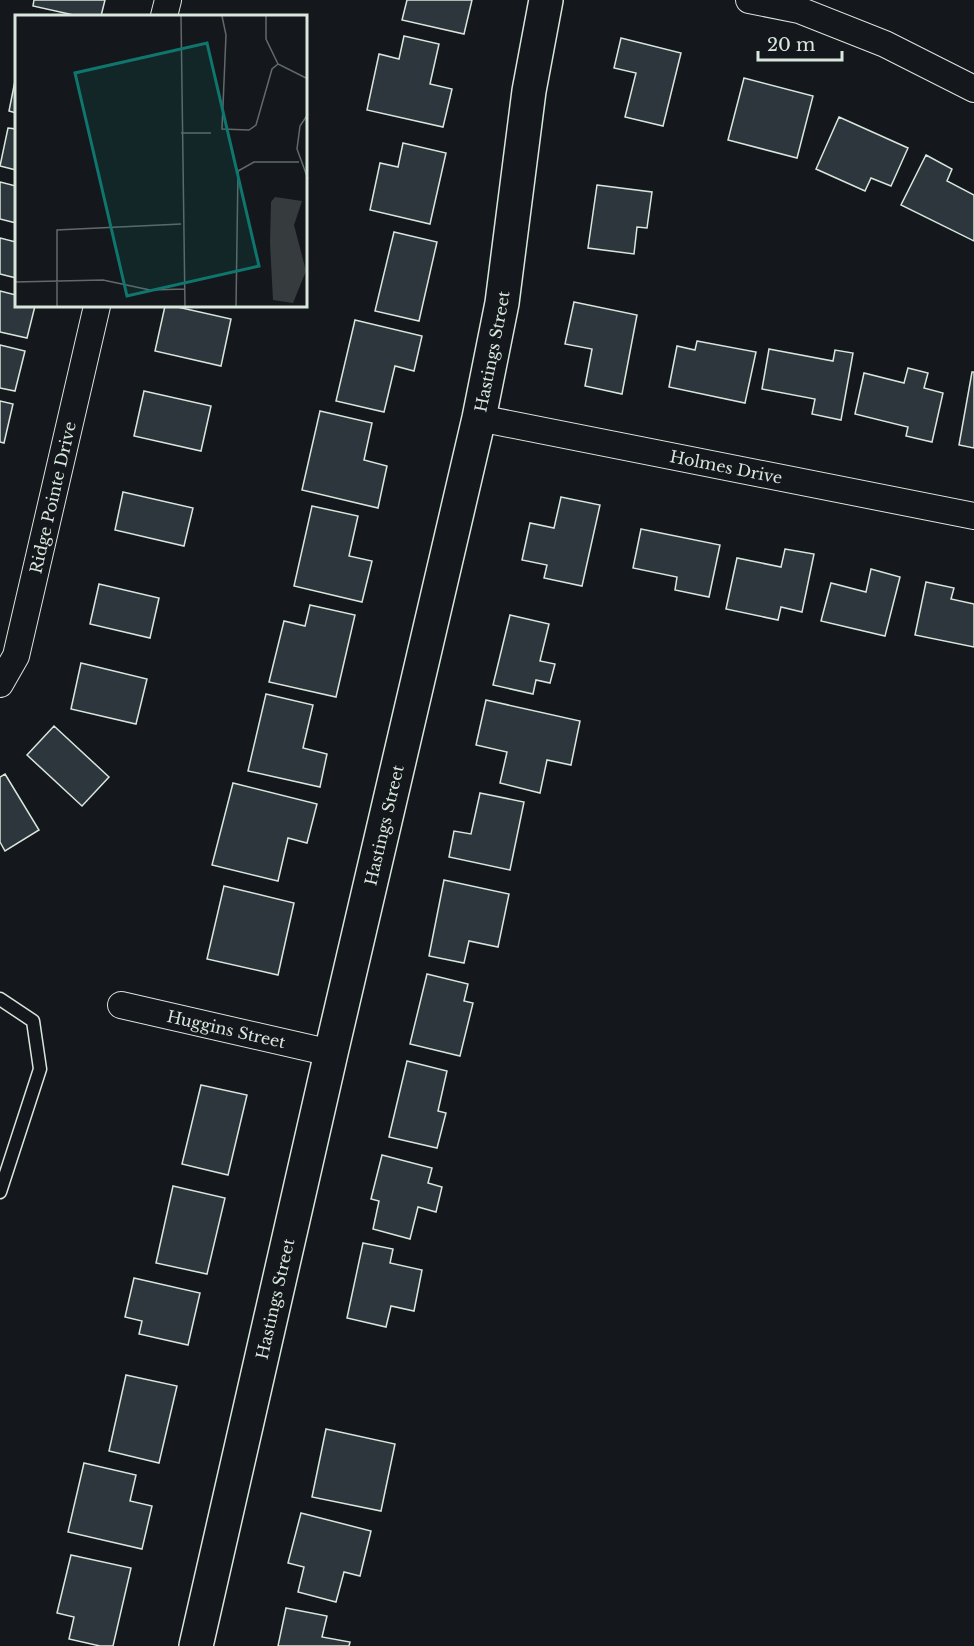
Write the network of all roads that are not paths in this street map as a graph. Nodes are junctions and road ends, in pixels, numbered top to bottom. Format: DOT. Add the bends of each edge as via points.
graph roads {
  1 [pos="168,0"];
  2 [pos="546,0"];
  3 [pos="749,0"];
  4 [pos="164,15"];
  5 [pos="974,89"];
  6 [pos="97,308"];
  7 [pos="479,418"];
  8 [pos="974,516"];
  9 [pos="0,684"];
  10 [pos="0,999"];
  11 [pos="122,1005"];
  12 [pos="331,1053"];
  13 [pos="0,1192"];
  14 [pos="196,1646"];
  1 -- 4 [label="street"];
  2 -- 7 [label="street, Hastings Street" via="529,90 502,303"];
  3 -- 5 [label="street" via="799,10 885,44"];
  6 -- 9 [label="street, Ridge Pointe Drive" via="16,656"];
  7 -- 8 [label="street, Holmes Drive"];
  7 -- 12 [label="street, Hastings Street"];
  10 -- 13 [label="lane" via="33,1021 40,1069"];
  11 -- 12 [label="street, Huggins Street"];
  12 -- 14 [label="street, Hastings Street"];
}
